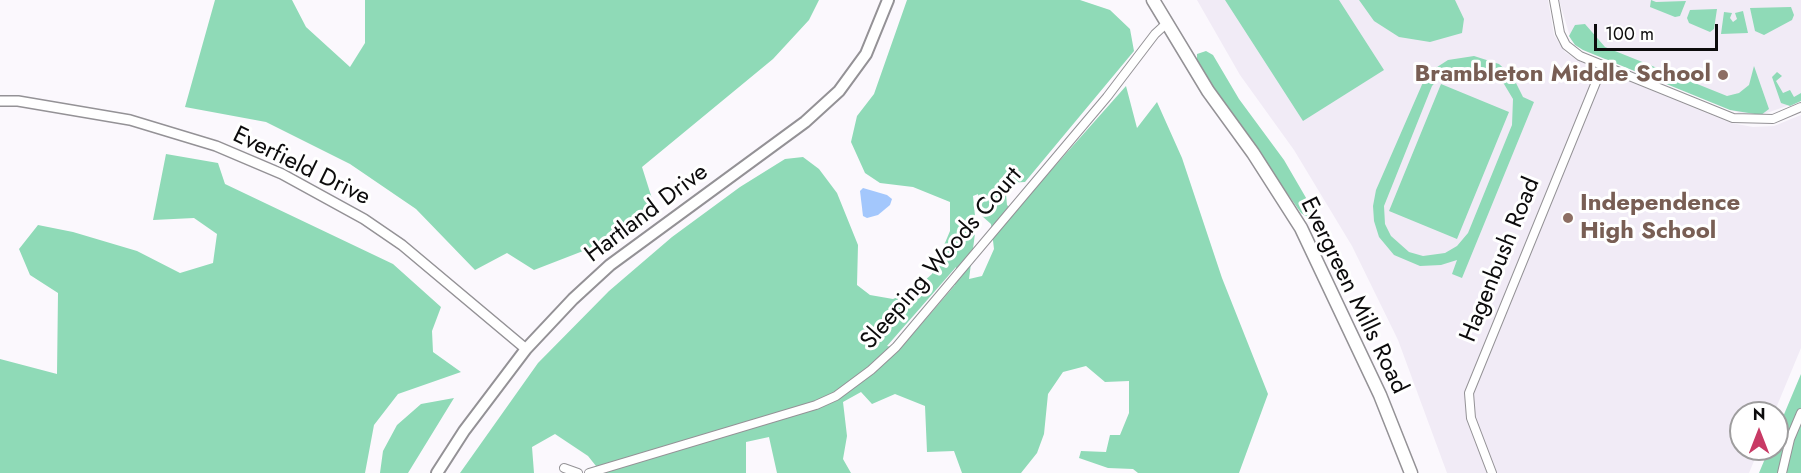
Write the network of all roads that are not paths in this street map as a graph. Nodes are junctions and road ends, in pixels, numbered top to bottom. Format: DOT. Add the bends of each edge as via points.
graph roads {
  1 [pos="888,0"];
  2 [pos="1153,0"];
  3 [pos="1160,0"];
  4 [pos="1554,0"];
  5 [pos="1167,23"];
  6 [pos="1603,65"];
  7 [pos="0,95"];
  8 [pos="0,101"];
  9 [pos="18,101"];
  10 [pos="1801,107"];
  11 [pos="526,350"];
  12 [pos="1801,413"];
  13 [pos="564,468"];
  14 [pos="437,473"];
  15 [pos="578,473"];
  16 [pos="589,473"];
  17 [pos="1411,473"];
  18 [pos="1492,473"];
  19 [pos="1782,473"];
  1 -- 11 [label="main road, Hartland Drive" via="866,54 839,91 805,122 610,265"];
  2 -- 5 [label="main road, Evergreen Mills Road"];
  3 -- 5 [label="main road, Evergreen Mills Road"];
  4 -- 6 [label="street" via="1566,45 1580,56"];
  5 -- 16 [label="street, Sleeping Woods Court" via="877,365 836,396 816,405"];
  5 -- 17 [label="main road, Evergreen Mills Road" via="1301,228 1375,385"];
  6 -- 10 [label="street" via="1733,118 1773,119"];
  6 -- 18 [label="street, Hagenbush Road" via="1468,393 1468,408"];
  7 -- 9 [label="street, Everfield Drive"];
  8 -- 9 [label="street, Everfield Drive"];
  9 -- 11 [label="street, Everfield Drive" via="130,120 177,134 251,159 313,189 402,245"];
  11 -- 14 [label="main road, Hartland Drive"];
  12 -- 19 [label="street"];
  13 -- 15 [label="street"];
}
